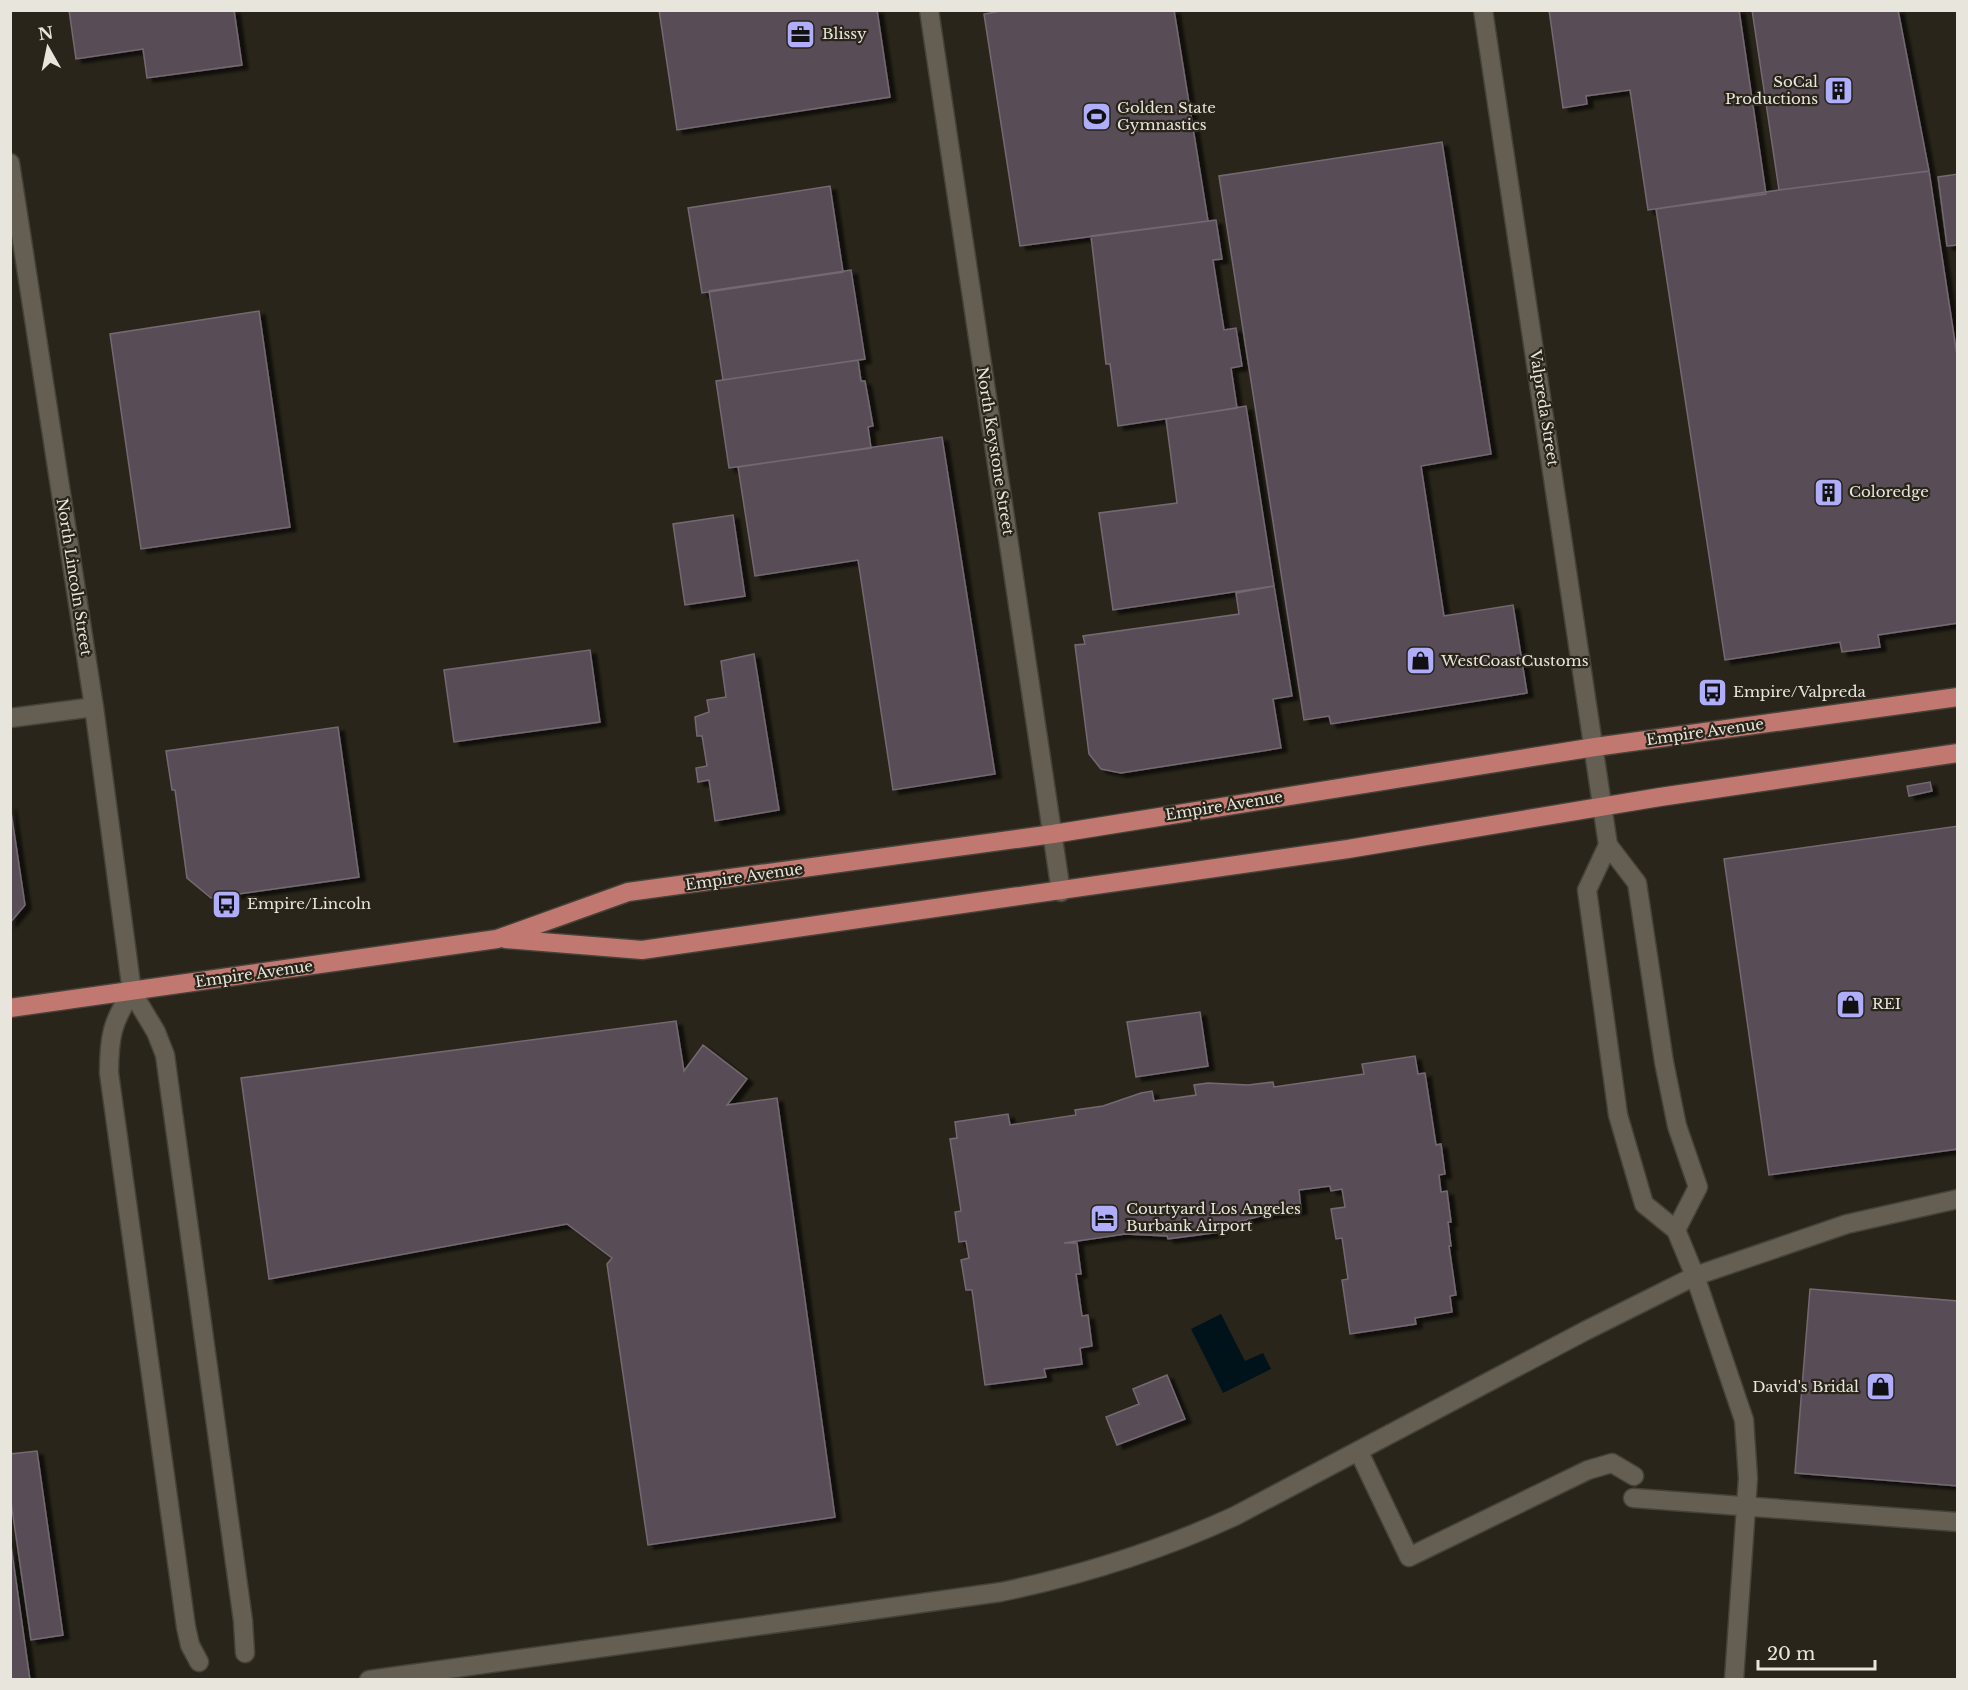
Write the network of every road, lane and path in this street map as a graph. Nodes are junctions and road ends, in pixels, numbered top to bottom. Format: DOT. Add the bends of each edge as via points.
graph roads {
  1 [pos="928,10"];
  2 [pos="1483,10"];
  3 [pos="10,163"];
  4 [pos="1958,697"];
  5 [pos="94,707"];
  6 [pos="10,718"];
  7 [pos="1595,747"];
  8 [pos="1958,753"];
  9 [pos="1603,807"];
  10 [pos="1053,834"];
  11 [pos="1608,845"];
  12 [pos="1061,892"];
  13 [pos="497,939"];
  14 [pos="132,992"];
  15 [pos="10,1008"];
  16 [pos="1958,1199"];
  17 [pos="1676,1230"];
  18 [pos="1695,1276"];
  19 [pos="1359,1452"];
  20 [pos="1634,1476"];
  21 [pos="1633,1498"];
  22 [pos="1746,1506"];
  23 [pos="1958,1522"];
  24 [pos="245,1653"];
  25 [pos="199,1662"];
  26 [pos="369,1680"];
  27 [pos="1734,1680"];
  1 -- 10 [label="street, North Keystone Street"];
  2 -- 7 [label="street, Valpreda Street"];
  3 -- 5 [label="street, North Lincoln Street"];
  4 -- 7 [label="main road, Empire Avenue"];
  5 -- 6 [label="street"];
  5 -- 14 [label="street, North Lincoln Street"];
  7 -- 9 [label="street, Valpreda Street"];
  7 -- 10 [label="main road, Empire Avenue"];
  8 -- 9 [label="main road, Empire Avenue"];
  9 -- 11 [label="street, Valpreda Street"];
  9 -- 12 [label="main road, Empire Avenue"];
  10 -- 12 [label="street, North Keystone Street"];
  10 -- 13 [label="main road, Empire Avenue" via="628,892"];
  11 -- 17 [label="street" via="1637,883 1666,1072 1677,1126 1698,1187"];
  11 -- 17 [label="street" via="1587,890 1612,1084 1644,1203"];
  12 -- 13 [label="main road, Empire Avenue" via="642,950"];
  13 -- 14 [label="main road, Empire Avenue"];
  14 -- 15 [label="main road, Empire Avenue"];
  14 -- 24 [label="street" via="165,1055"];
  14 -- 25 [label="street" via="117,1014 111,1032 109,1073 186,1627"];
  16 -- 18 [label="street" via="1847,1224"];
  17 -- 18 [label="street"];
  18 -- 19 [label="street"];
  18 -- 22 [label="street" via="1744,1420"];
  19 -- 20 [label="street" via="1409,1557 1588,1470 1612,1463"];
  19 -- 26 [label="street" via="1187,1538 1113,1565 1048,1582"];
  21 -- 22 [label="street"];
  22 -- 23 [label="street"];
  22 -- 27 [label="street"];
}
